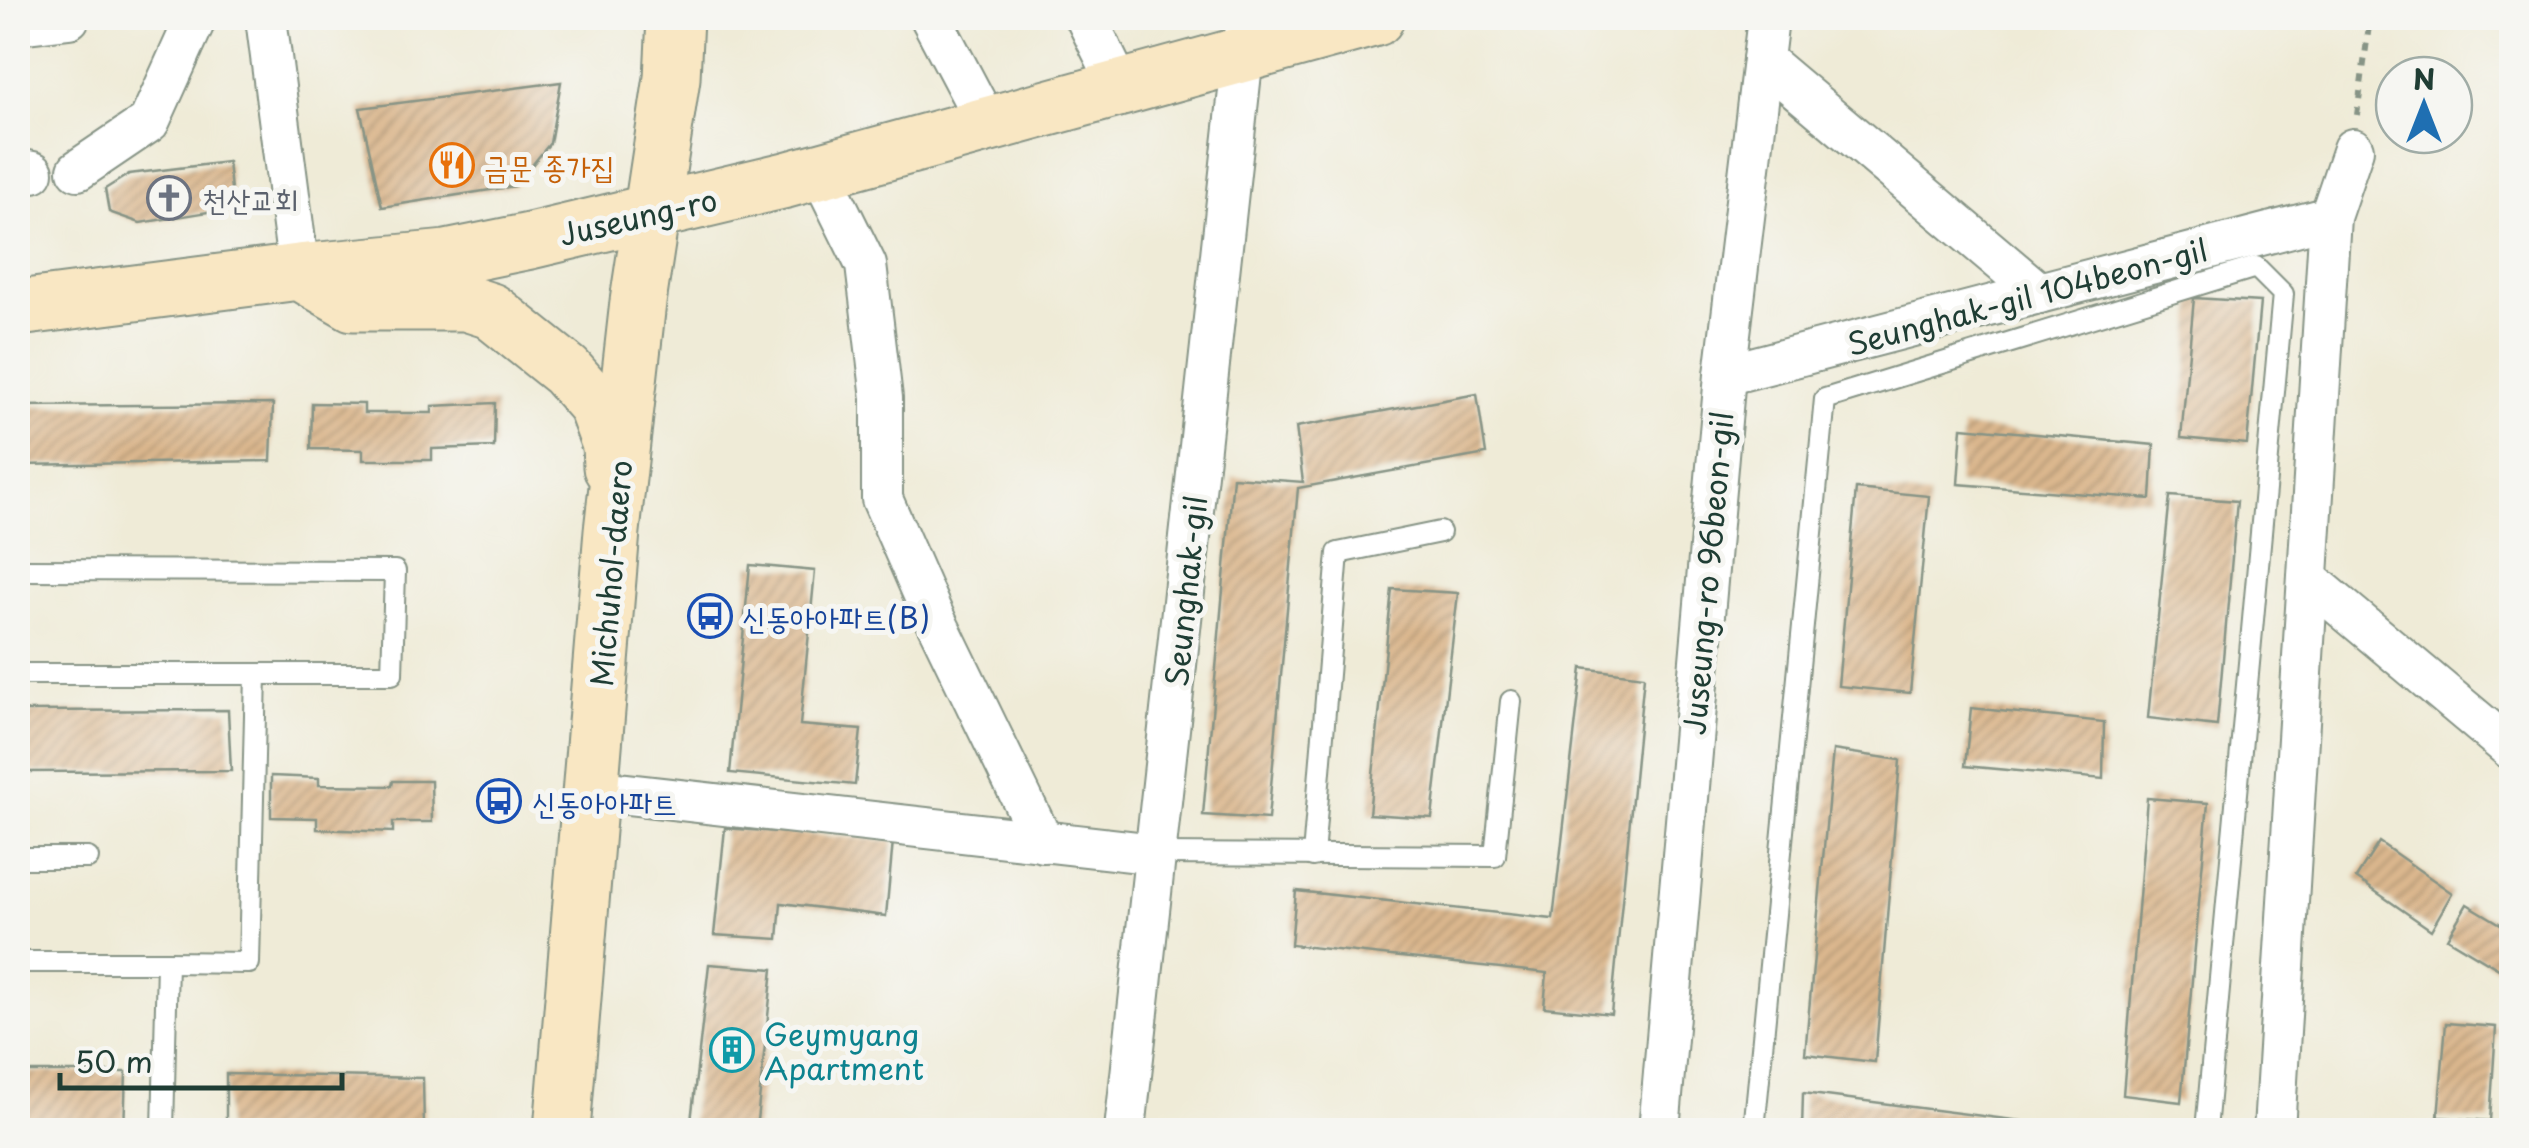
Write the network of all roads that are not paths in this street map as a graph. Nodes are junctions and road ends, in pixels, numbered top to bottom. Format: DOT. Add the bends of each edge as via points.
graph roads {
  1 [pos="69,18"];
  2 [pos="196,18"];
  3 [pos="266,18"];
  4 [pos="675,18"];
  5 [pos="931,18"];
  6 [pos="1086,18"];
  7 [pos="1376,18"];
  8 [pos="1768,18"];
  9 [pos="18,24"];
  10 [pos="1246,34"];
  11 [pos="1763,60"];
  12 [pos="1120,87"];
  13 [pos="987,124"];
  14 [pos="2353,149"];
  15 [pos="78,170"];
  16 [pos="819,170"];
  17 [pos="652,214"];
  18 [pos="2330,217"];
  19 [pos="299,272"];
  20 [pos="2040,292"];
  21 [pos="18,308"];
  22 [pos="2063,326"];
  23 [pos="1725,375"];
  24 [pos="612,531"];
  25 [pos="1440,532"];
  26 [pos="18,570"];
  27 [pos="2308,579"];
  28 [pos="18,674"];
  29 [pos="256,674"];
  30 [pos="1511,701"];
  31 [pos="2512,750"];
  32 [pos="592,790"];
  33 [pos="1043,842"];
  34 [pos="1156,854"];
  35 [pos="1312,856"];
  36 [pos="18,858"];
  37 [pos="88,858"];
  38 [pos="18,962"];
  39 [pos="167,962"];
  40 [pos="164,1130"];
  41 [pos="562,1130"];
  42 [pos="1125,1130"];
  43 [pos="1658,1130"];
  44 [pos="1754,1130"];
  45 [pos="2206,1130"];
  46 [pos="2274,1130"];
  1 -- 9 [label="street"];
  2 -- 15 [label="street" via="150,122"];
  3 -- 19 [label="street"];
  4 -- 17 [label="street, Michuhol-daero"];
  5 -- 13 [label="street"];
  6 -- 12 [label="street"];
  7 -- 10 [label="street, Juseung-ro"];
  8 -- 11 [label="street, Juseung-ro 96beon-gil"];
  10 -- 12 [label="street, Juseung-ro"];
  10 -- 34 [label="street, Seunghak-gil"];
  11 -- 20 [label="street"];
  11 -- 23 [label="street, Juseung-ro 96beon-gil"];
  12 -- 13 [label="street, Juseung-ro"];
  13 -- 16 [label="street, Juseung-ro"];
  14 -- 18 [label="street"];
  16 -- 17 [label="street, Juseung-ro"];
  16 -- 33 [label="street" via="866,266 882,398 882,500"];
  17 -- 19 [label="street, Juseung-ro" via="448,258"];
  17 -- 24 [label="street, Michuhol-daero"];
  18 -- 20 [label="street, Seunghak-gil 104beon-gil"];
  18 -- 27 [label="street"];
  19 -- 21 [label="street, Juseung-ro"];
  19 -- 24 [label="street" via="352,302 466,303 491,311 566,370 595,404 610,445"];
  20 -- 22 [label="lane"];
  20 -- 23 [label="street, Seunghak-gil 104beon-gil"];
  22 -- 44 [label="lane" via="1825,400"];
  22 -- 45 [label="lane" via="2256,267 2283,294"];
  23 -- 43 [label="street, Juseung-ro 96beon-gil"];
  24 -- 32 [label="street, Michuhol-daero"];
  25 -- 35 [label="lane" via="1338,553"];
  26 -- 29 [label="lane" via="395,571 392,674"];
  27 -- 31 [label="street"];
  27 -- 46 [label="street"];
  28 -- 29 [label="lane"];
  29 -- 39 [label="lane" via="249,963"];
  30 -- 35 [label="lane" via="1495,856"];
  32 -- 33 [label="street"];
  32 -- 41 [label="street, Michuhol-daero"];
  33 -- 34 [label="street"];
  34 -- 35 [label="lane"];
  34 -- 42 [label="street, Seunghak-gil"];
  36 -- 37 [label="lane"];
  38 -- 39 [label="lane"];
  39 -- 40 [label="lane"];
}
